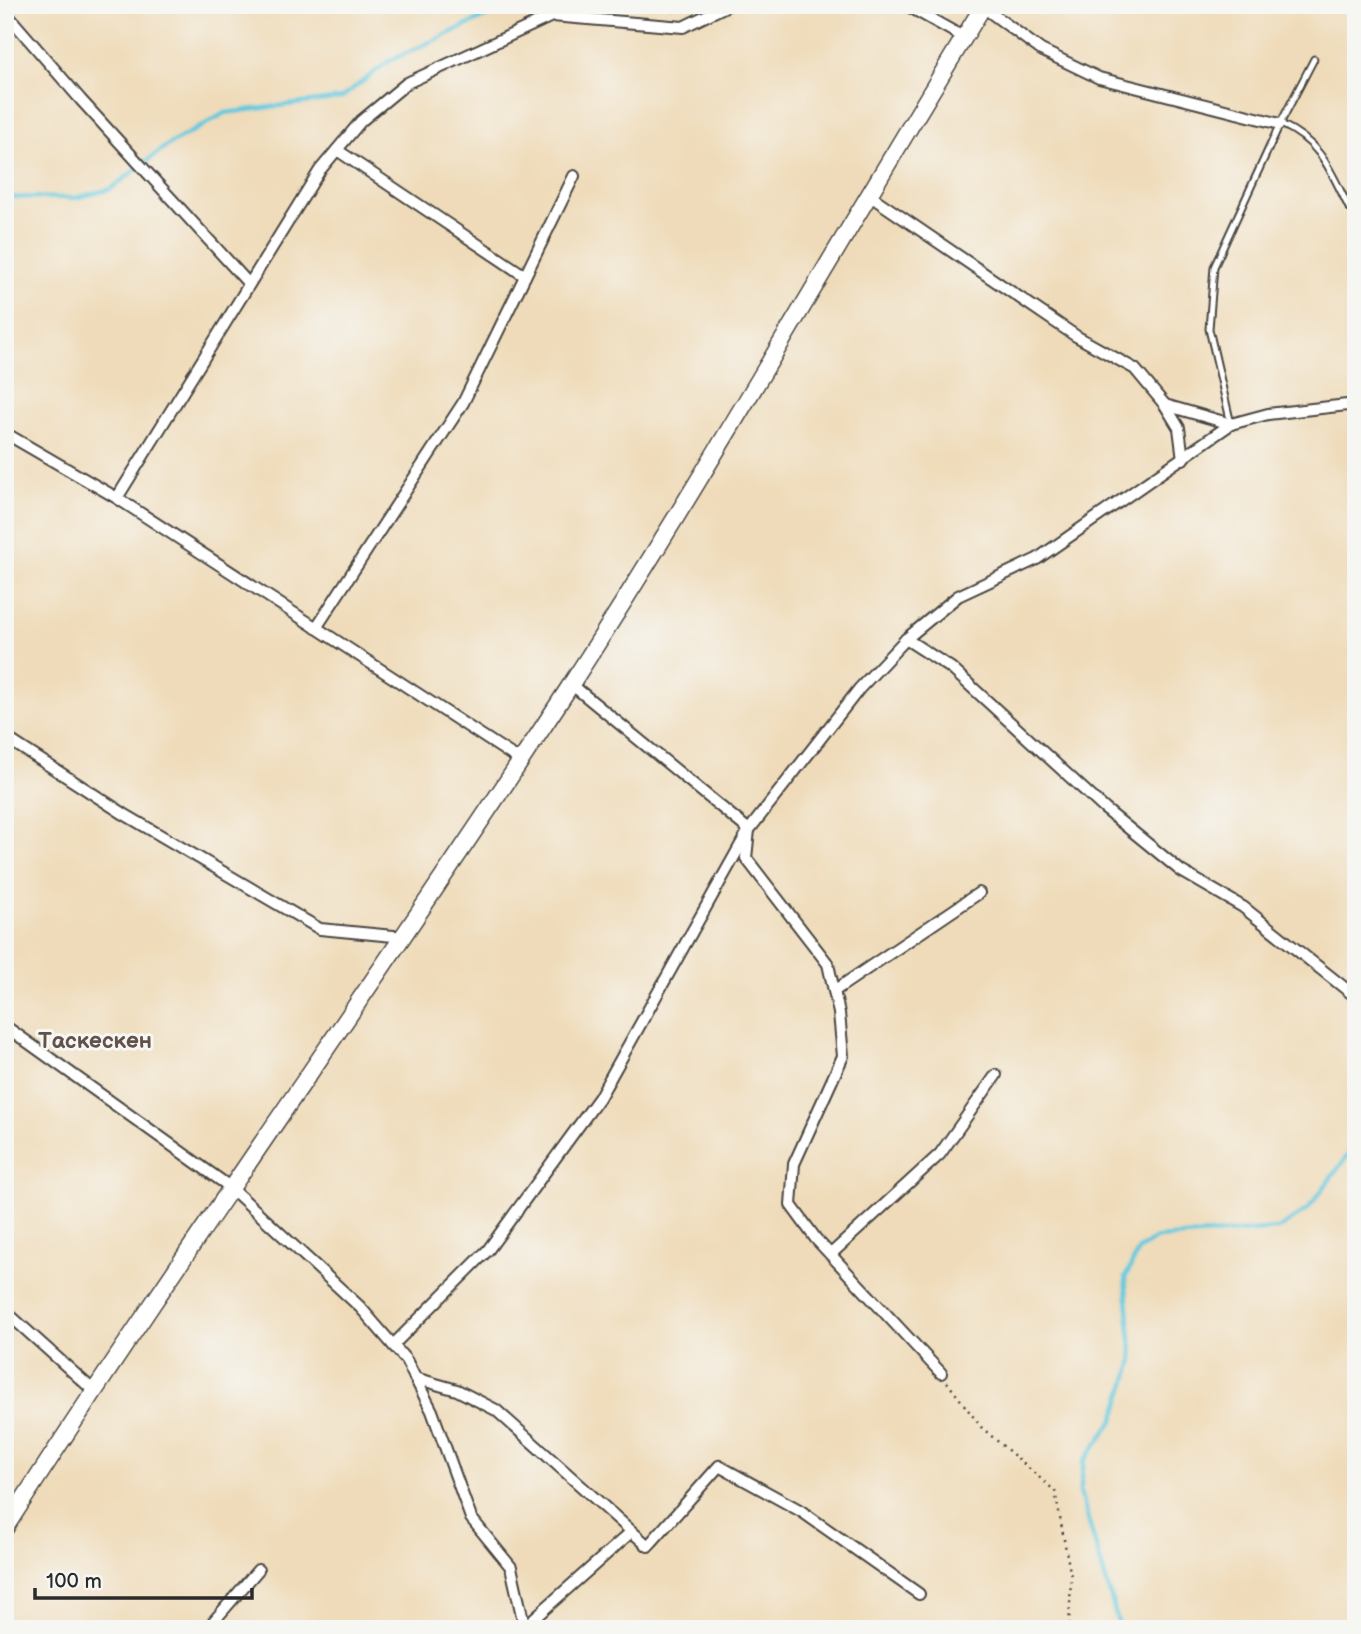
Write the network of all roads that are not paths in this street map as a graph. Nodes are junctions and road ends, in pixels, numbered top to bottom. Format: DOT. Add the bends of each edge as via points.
graph roads {
  1 [pos="530,5"];
  2 [pos="728,5"];
  3 [pos="906,5"];
  4 [pos="984,6"];
  5 [pos="5,12"];
  6 [pos="552,16"];
  7 [pos="965,38"];
  8 [pos="1314,59"];
  9 [pos="1280,124"];
  10 [pos="337,150"];
  11 [pos="574,176"];
  12 [pos="869,195"];
  13 [pos="1349,208"];
  14 [pos="525,276"];
  15 [pos="249,284"];
  16 [pos="1356,404"];
  17 [pos="1165,405"];
  18 [pos="1231,424"];
  19 [pos="5,433"];
  20 [pos="1183,459"];
  21 [pos="117,498"];
  22 [pos="316,628"];
  23 [pos="906,639"];
  24 [pos="571,684"];
  25 [pos="5,737"];
  26 [pos="521,761"];
  27 [pos="749,830"];
  28 [pos="979,893"];
  29 [pos="404,937"];
  30 [pos="834,990"];
  31 [pos="1356,997"];
  32 [pos="5,1026"];
  33 [pos="996,1075"];
  34 [pos="230,1187"];
  35 [pos="831,1254"];
  36 [pos="5,1311"];
  37 [pos="393,1345"];
  38 [pos="941,1373"];
  39 [pos="415,1378"];
  40 [pos="93,1390"];
  41 [pos="5,1528"];
  42 [pos="630,1532"];
  43 [pos="258,1570"];
  44 [pos="919,1594"];
  45 [pos="524,1628"];
  46 [pos="207,1629"];
  1 -- 6 [label="street"];
  2 -- 6 [label="street" via="683,27"];
  3 -- 7 [label="street"];
  4 -- 7 [label="main road"];
  4 -- 9 [label="street" via="1041,50 1099,78"];
  5 -- 15 [label="street"];
  6 -- 10 [label="street" via="407,83 361,121"];
  7 -- 12 [label="main road"];
  8 -- 9 [label="lane"];
  9 -- 13 [label="lane" via="1302,134 1320,152"];
  9 -- 18 [label="lane" via="1214,267 1209,328"];
  10 -- 14 [label="street"];
  10 -- 15 [label="street"];
  11 -- 14 [label="street"];
  12 -- 17 [label="street" via="1076,336 1135,369"];
  12 -- 24 [label="main road" via="678,516"];
  14 -- 22 [label="street" via="463,403"];
  15 -- 21 [label="street"];
  16 -- 18 [label="street" via="1268,414"];
  17 -- 18 [label="street"];
  17 -- 20 [label="street" via="1179,428"];
  18 -- 20 [label="street"];
  19 -- 21 [label="street"];
  20 -- 23 [label="street" via="1037,559 958,596"];
  21 -- 22 [label="street"];
  22 -- 26 [label="street"];
  23 -- 27 [label="street" via="859,689"];
  23 -- 31 [label="street" via="951,668 1105,809 1181,871 1243,908"];
  24 -- 26 [label="main road"];
  24 -- 27 [label="street"];
  25 -- 29 [label="street" via="124,814 320,929"];
  26 -- 29 [label="main road"];
  27 -- 30 [label="street" via="746,858 828,964"];
  27 -- 37 [label="street" via="599,1098 488,1250"];
  28 -- 30 [label="street"];
  29 -- 34 [label="main road"];
  30 -- 35 [label="street" via="843,1055 794,1164 791,1205"];
  32 -- 34 [label="street"];
  33 -- 35 [label="street" via="940,1154"];
  34 -- 37 [label="street" via="360,1307"];
  34 -- 40 [label="main road"];
  35 -- 38 [label="street"];
  36 -- 40 [label="street"];
  37 -- 39 [label="street"];
  39 -- 42 [label="street" via="457,1390 496,1410"];
  39 -- 45 [label="street" via="432,1411 471,1518 511,1567"];
  40 -- 41 [label="main road"];
  42 -- 44 [label="street" via="648,1546 719,1466 801,1511"];
  42 -- 45 [label="street"];
  43 -- 46 [label="street"];
}
